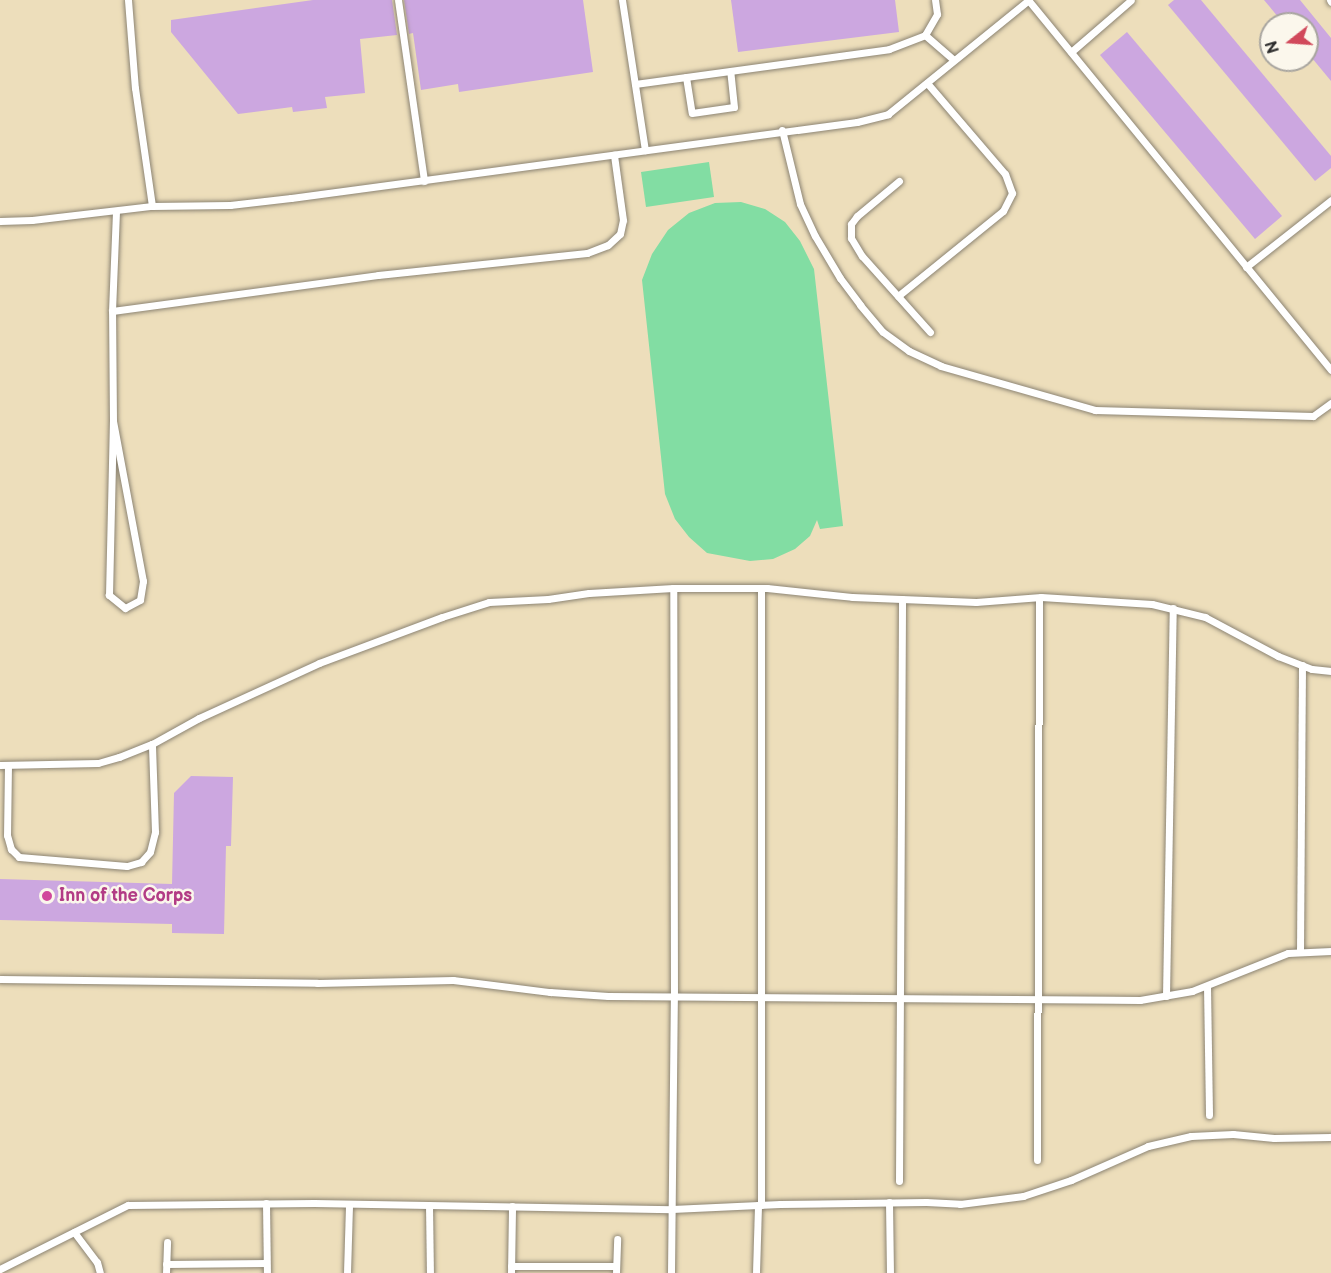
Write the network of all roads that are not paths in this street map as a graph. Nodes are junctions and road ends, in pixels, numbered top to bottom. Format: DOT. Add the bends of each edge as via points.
graph roads {
  1 [pos="128,0"];
  2 [pos="398,0"];
  3 [pos="622,0"];
  4 [pos="935,0"];
  5 [pos="1029,0"];
  6 [pos="1131,0"];
  7 [pos="926,35"];
  8 [pos="1071,52"];
  9 [pos="954,60"];
  10 [pos="730,71"];
  11 [pos="686,77"];
  12 [pos="927,83"];
  13 [pos="634,84"];
  14 [pos="782,130"];
  15 [pos="645,150"];
  16 [pos="614,155"];
  17 [pos="424,181"];
  18 [pos="899,181"];
  19 [pos="1331,200"];
  20 [pos="152,206"];
  21 [pos="116,211"];
  22 [pos="0,221"];
  23 [pos="1246,267"];
  24 [pos="898,296"];
  25 [pos="112,311"];
  26 [pos="930,332"];
  27 [pos="1331,370"];
  28 [pos="1331,403"];
  29 [pos="113,421"];
  30 [pos="673,588"];
  31 [pos="761,588"];
  32 [pos="1038,598"];
  33 [pos="902,599"];
  34 [pos="1173,608"];
  35 [pos="1302,665"];
  36 [pos="1331,671"];
  37 [pos="152,744"];
  38 [pos="0,765"];
  39 [pos="8,765"];
  40 [pos="1331,951"];
  41 [pos="1300,952"];
  42 [pos="0,979"];
  43 [pos="1207,986"];
  44 [pos="763,996"];
  45 [pos="1166,996"];
  46 [pos="674,997"];
  47 [pos="899,998"];
  48 [pos="1037,998"];
  49 [pos="1209,1115"];
  50 [pos="1331,1137"];
  51 [pos="1037,1160"];
  52 [pos="899,1181"];
  53 [pos="890,1202"];
  54 [pos="266,1203"];
  55 [pos="349,1204"];
  56 [pos="429,1205"];
  57 [pos="760,1205"];
  58 [pos="512,1206"];
  59 [pos="672,1209"];
  60 [pos="74,1232"];
  61 [pos="617,1239"];
  62 [pos="167,1242"];
  63 [pos="266,1263"];
  64 [pos="166,1264"];
  65 [pos="0,1269"];
  66 [pos="511,1269"];
  67 [pos="616,1270"];
  68 [pos="100,1273"];
  69 [pos="166,1273"];
  70 [pos="267,1273"];
  71 [pos="347,1273"];
  72 [pos="430,1273"];
  73 [pos="671,1273"];
  74 [pos="756,1273"];
  75 [pos="890,1273"];
  1 -- 20 [label="lane" via="135,88"];
  2 -- 17 [label="lane"];
  3 -- 13 [label="lane"];
  4 -- 7 [label="lane" via="937,14"];
  5 -- 8 [label="lane"];
  5 -- 9 [label="lane"];
  6 -- 8 [label="lane"];
  7 -- 9 [label="lane"];
  7 -- 10 [label="lane" via="889,49"];
  8 -- 23 [label="lane"];
  9 -- 12 [label="lane"];
  10 -- 11 [label="lane"];
  10 -- 11 [label="lane" via="734,107 692,113"];
  11 -- 13 [label="lane"];
  12 -- 14 [label="lane" via="888,114 857,122"];
  12 -- 24 [label="lane" via="1005,174 1012,193 1003,211"];
  13 -- 15 [label="lane"];
  14 -- 15 [label="lane"];
  14 -- 28 [label="lane" via="800,204 820,244 860,305 883,332 909,351 941,366 1095,410 1312,416"];
  15 -- 16 [label="lane"];
  16 -- 17 [label="lane"];
  16 -- 25 [label="lane" via="623,220 620,234 608,246 586,253 378,275"];
  17 -- 20 [label="lane" via="230,205"];
  18 -- 24 [label="lane" via="851,225 851,238 862,256"];
  19 -- 23 [label="lane"];
  20 -- 21 [label="lane"];
  21 -- 22 [label="lane"];
  21 -- 25 [label="lane"];
  23 -- 27 [label="lane"];
  24 -- 26 [label="lane"];
  25 -- 29 [label="lane"];
  29 -- 29 [label="lane" via="143,581 140,600 125,608 109,595"];
  30 -- 31 [label="lane"];
  30 -- 37 [label="lane" via="489,603 442,617 319,663"];
  30 -- 46 [label="lane"];
  31 -- 33 [label="lane"];
  31 -- 44 [label="lane"];
  32 -- 33 [label="lane" via="976,602"];
  32 -- 34 [label="lane"];
  32 -- 48 [label="lane"];
  33 -- 47 [label="lane"];
  34 -- 35 [label="lane" via="1205,617"];
  34 -- 45 [label="lane"];
  35 -- 36 [label="lane"];
  35 -- 41 [label="lane"];
  37 -- 39 [label="lane" via="98,763"];
  37 -- 39 [label="lane" via="154,832 150,852 141,862 127,866 19,857 11,849 7,835"];
  38 -- 39 [label="lane"];
  40 -- 41 [label="lane"];
  41 -- 43 [label="lane" via="1256,964"];
  42 -- 46 [label="lane" via="317,983 453,980 550,993"];
  43 -- 45 [label="lane"];
  43 -- 49 [label="lane"];
  44 -- 46 [label="lane"];
  44 -- 47 [label="lane"];
  44 -- 57 [label="lane"];
  45 -- 48 [label="lane" via="1140,1000"];
  46 -- 59 [label="lane"];
  47 -- 48 [label="lane"];
  47 -- 52 [label="lane"];
  48 -- 51 [label="lane"];
  50 -- 53 [label="lane" via="1191,1136 1148,1146 1023,1196 960,1204"];
  53 -- 57 [label="lane"];
  53 -- 75 [label="lane"];
  54 -- 55 [label="lane"];
  54 -- 60 [label="lane" via="128,1205"];
  54 -- 63 [label="lane"];
  55 -- 56 [label="lane"];
  55 -- 71 [label="lane"];
  56 -- 58 [label="lane"];
  56 -- 72 [label="lane"];
  57 -- 59 [label="lane"];
  57 -- 74 [label="lane"];
  58 -- 59 [label="lane"];
  58 -- 66 [label="lane"];
  59 -- 73 [label="lane"];
  60 -- 65 [label="lane"];
  60 -- 68 [label="lane" via="97,1262"];
  61 -- 67 [label="lane"];
  62 -- 64 [label="lane"];
  63 -- 64 [label="lane"];
  63 -- 70 [label="lane"];
  64 -- 69 [label="lane"];
  66 -- 67 [label="lane"];
}
